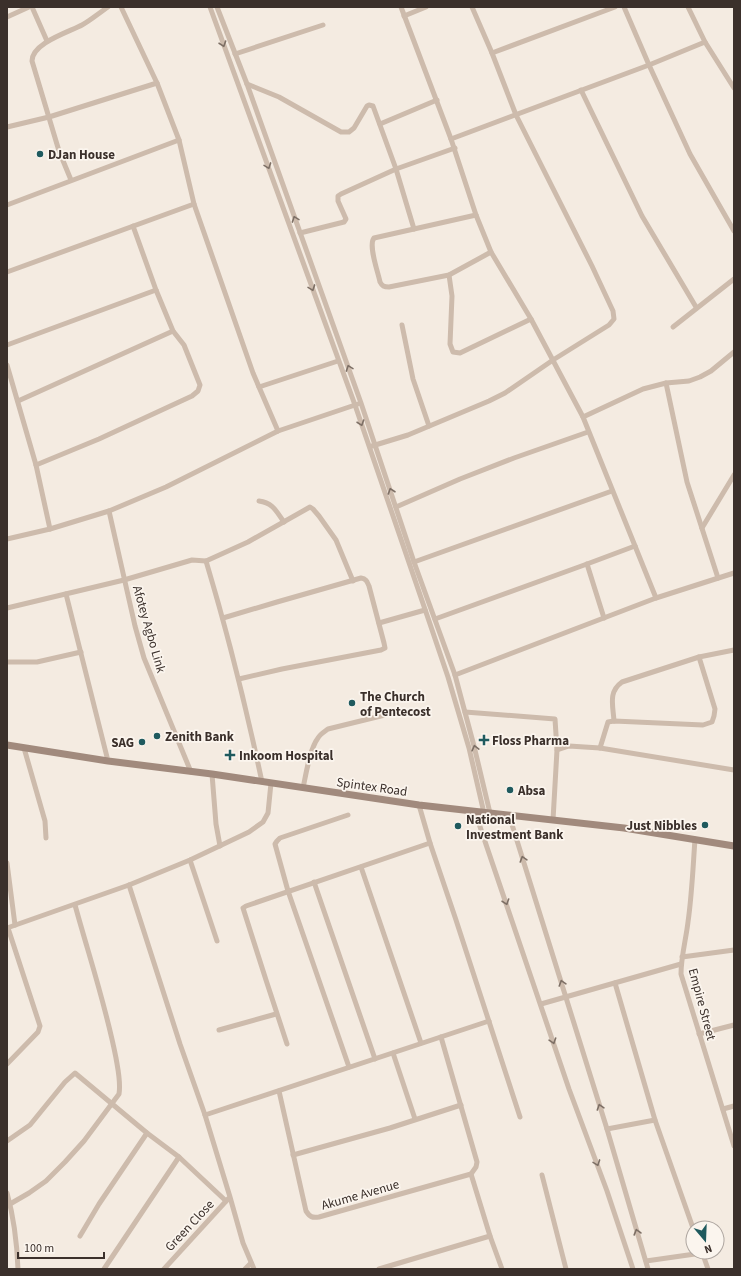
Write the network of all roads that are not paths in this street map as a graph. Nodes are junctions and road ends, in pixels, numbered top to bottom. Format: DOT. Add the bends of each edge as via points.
graph roads {
  1 [pos="30,7"];
  2 [pos="108,7"];
  3 [pos="121,7"];
  4 [pos="210,7"];
  5 [pos="217,7"];
  6 [pos="401,7"];
  7 [pos="426,7"];
  8 [pos="472,7"];
  9 [pos="615,7"];
  10 [pos="624,7"];
  11 [pos="688,7"];
  12 [pos="404,16"];
  13 [pos="7,17"];
  14 [pos="323,25"];
  15 [pos="47,41"];
  16 [pos="705,42"];
  17 [pos="492,53"];
  18 [pos="235,54"];
  19 [pos="648,65"];
  20 [pos="157,83"];
  21 [pos="247,84"];
  22 [pos="734,88"];
  23 [pos="581,90"];
  24 [pos="437,100"];
  25 [pos="516,115"];
  26 [pos="49,117"];
  27 [pos="380,124"];
  28 [pos="7,127"];
  29 [pos="452,139"];
  30 [pos="179,140"];
  31 [pos="454,148"];
  32 [pos="396,170"];
  33 [pos="71,180"];
  34 [pos="194,204"];
  35 [pos="7,205"];
  36 [pos="476,215"];
  37 [pos="133,226"];
  38 [pos="414,229"];
  39 [pos="734,231"];
  40 [pos="300,233"];
  41 [pos="491,252"];
  42 [pos="7,272"];
  43 [pos="449,274"];
  44 [pos="734,279"];
  45 [pos="156,290"];
  46 [pos="696,307"];
  47 [pos="531,319"];
  48 [pos="402,326"];
  49 [pos="673,327"];
  50 [pos="173,331"];
  51 [pos="7,345"];
  52 [pos="734,352"];
  53 [pos="553,360"];
  54 [pos="338,361"];
  55 [pos="7,365"];
  56 [pos="666,383"];
  57 [pos="259,386"];
  58 [pos="18,401"];
  59 [pos="361,403"];
  60 [pos="355,405"];
  61 [pos="582,417"];
  62 [pos="429,426"];
  63 [pos="278,431"];
  64 [pos="588,432"];
  65 [pos="372,446"];
  66 [pos="36,465"];
  67 [pos="734,475"];
  68 [pos="612,491"];
  69 [pos="259,502"];
  70 [pos="396,507"];
  71 [pos="109,511"];
  72 [pos="284,522"];
  73 [pos="702,528"];
  74 [pos="50,529"];
  75 [pos="7,539"];
  76 [pos="635,546"];
  77 [pos="206,561"];
  78 [pos="414,562"];
  79 [pos="587,564"];
  80 [pos="734,573"];
  81 [pos="718,578"];
  82 [pos="124,580"];
  83 [pos="353,581"];
  84 [pos="66,594"];
  85 [pos="656,598"];
  86 [pos="7,608"];
  87 [pos="426,610"];
  88 [pos="223,618"];
  89 [pos="604,618"];
  90 [pos="435,619"];
  91 [pos="379,623"];
  92 [pos="734,650"];
  93 [pos="81,652"];
  94 [pos="699,657"];
  95 [pos="7,662"];
  96 [pos="455,675"];
  97 [pos="239,679"];
  98 [pos="465,712"];
  99 [pos="393,713"];
  100 [pos="614,721"];
  101 [pos="7,745"];
  102 [pos="24,748"];
  103 [pos="600,748"];
  104 [pos="557,750"];
  105 [pos="108,762"];
  106 [pos="734,770"];
  107 [pos="191,772"];
  108 [pos="212,774"];
  109 [pos="262,782"];
  110 [pos="272,783"];
  111 [pos="303,788"];
  112 [pos="419,805"];
  113 [pos="475,812"];
  114 [pos="487,813"];
  115 [pos="348,815"];
  116 [pos="509,815"];
  117 [pos="553,820"];
  118 [pos="46,838"];
  119 [pos="695,839"];
  120 [pos="430,843"];
  121 [pos="220,846"];
  122 [pos="734,846"];
  123 [pos="190,860"];
  124 [pos="7,863"];
  125 [pos="361,867"];
  126 [pos="314,882"];
  127 [pos="129,885"];
  128 [pos="288,891"];
  129 [pos="75,905"];
  130 [pos="15,925"];
  131 [pos="7,928"];
  132 [pos="217,941"];
  133 [pos="734,950"];
  134 [pos="682,957"];
  135 [pos="681,964"];
  136 [pos="615,983"];
  137 [pos="566,997"];
  138 [pos="541,1004"];
  139 [pos="276,1014"];
  140 [pos="489,1021"];
  141 [pos="734,1025"];
  142 [pos="220,1030"];
  143 [pos="699,1034"];
  144 [pos="441,1037"];
  145 [pos="421,1043"];
  146 [pos="287,1044"];
  147 [pos="393,1052"];
  148 [pos="375,1059"];
  149 [pos="7,1064"];
  150 [pos="349,1067"];
  151 [pos="279,1091"];
  152 [pos="113,1104"];
  153 [pos="461,1105"];
  154 [pos="734,1106"];
  155 [pos="723,1109"];
  156 [pos="204,1115"];
  157 [pos="520,1117"];
  158 [pos="414,1119"];
  159 [pos="655,1120"];
  160 [pos="607,1129"];
  161 [pos="147,1133"];
  162 [pos="7,1141"];
  163 [pos="734,1146"];
  164 [pos="293,1155"];
  165 [pos="179,1157"];
  166 [pos="471,1174"];
  167 [pos="542,1175"];
  168 [pos="7,1193"];
  169 [pos="228,1199"];
  170 [pos="10,1204"];
  171 [pos="690,1220"];
  172 [pos="80,1236"];
  173 [pos="490,1236"];
  174 [pos="685,1255"];
  175 [pos="646,1261"];
  176 [pos="251,1263"];
  177 [pos="18,1269"];
  178 [pos="104,1269"];
  179 [pos="164,1269"];
  180 [pos="245,1269"];
  181 [pos="254,1269"];
  182 [pos="378,1269"];
  183 [pos="502,1269"];
  184 [pos="566,1269"];
  185 [pos="633,1269"];
  186 [pos="648,1269"];
  1 -- 13 [label="street"];
  1 -- 15 [label="street"];
  2 -- 15 [label="street" via="82,25"];
  3 -- 20 [label="street"];
  4 -- 54 [label="street, one-way"];
  5 -- 18 [label="street"];
  6 -- 12 [label="street"];
  7 -- 12 [label="street"];
  8 -- 17 [label="street"];
  9 -- 17 [label="street"];
  10 -- 19 [label="street"];
  11 -- 16 [label="street"];
  12 -- 24 [label="street"];
  14 -- 18 [label="street"];
  15 -- 26 [label="street" via="34,52 32,61"];
  16 -- 19 [label="street"];
  16 -- 22 [label="street"];
  17 -- 25 [label="street"];
  18 -- 21 [label="street"];
  19 -- 23 [label="street"];
  19 -- 39 [label="street" via="690,154"];
  20 -- 26 [label="street"];
  20 -- 30 [label="street"];
  21 -- 27 [label="street" via="279,97 341,132 349,132 354,128 369,105 373,106"];
  40 -- 21 [label="street, one-way"];
  23 -- 25 [label="street"];
  23 -- 46 [label="street" via="642,216"];
  24 -- 27 [label="street"];
  24 -- 29 [label="street"];
  25 -- 29 [label="street"];
  25 -- 53 [label="street" via="613,311 614,318 609,325"];
  26 -- 28 [label="street"];
  26 -- 33 [label="street"];
  27 -- 32 [label="street"];
  29 -- 31 [label="street"];
  30 -- 33 [label="street"];
  30 -- 34 [label="street"];
  31 -- 32 [label="street"];
  31 -- 36 [label="street"];
  32 -- 38 [label="street"];
  32 -- 40 [label="street" via="338,196 346,219 344,222"];
  33 -- 35 [label="street"];
  34 -- 37 [label="street"];
  34 -- 57 [label="street"];
  36 -- 38 [label="street"];
  36 -- 41 [label="street"];
  37 -- 42 [label="street"];
  37 -- 45 [label="street"];
  38 -- 43 [label="street" via="379,236 372,240 382,285 389,287"];
  59 -- 40 [label="street, one-way"];
  41 -- 43 [label="street"];
  41 -- 47 [label="street"];
  43 -- 47 [label="street" via="452,296 450,344 453,352 460,353"];
  44 -- 46 [label="street"];
  45 -- 50 [label="street"];
  45 -- 51 [label="street"];
  46 -- 49 [label="street"];
  47 -- 53 [label="street"];
  48 -- 62 [label="street" via="413,379"];
  50 -- 58 [label="street"];
  50 -- 66 [label="street" via="184,345 200,384 194,395"];
  52 -- 56 [label="street" via="700,377 689,381"];
  53 -- 61 [label="street"];
  53 -- 62 [label="street" via="489,402"];
  54 -- 57 [label="street"];
  54 -- 60 [label="street"];
  55 -- 58 [label="street"];
  56 -- 61 [label="street" via="643,389"];
  56 -- 73 [label="street" via="687,482"];
  57 -- 63 [label="street"];
  58 -- 66 [label="street"];
  59 -- 60 [label="street"];
  59 -- 65 [label="street"];
  60 -- 63 [label="street"];
  60 -- 65 [label="street, one-way"];
  61 -- 64 [label="street"];
  62 -- 65 [label="street"];
  63 -- 71 [label="street" via="166,487"];
  64 -- 68 [label="street"];
  64 -- 70 [label="street" via="460,479"];
  70 -- 65 [label="street, one-way"];
  65 -- 87 [label="street"];
  66 -- 74 [label="street"];
  67 -- 73 [label="street"];
  68 -- 76 [label="street"];
  68 -- 78 [label="street"];
  69 -- 72 [label="street" via="268,502"];
  70 -- 78 [label="street"];
  71 -- 74 [label="street"];
  71 -- 82 [label="street, Afotey Agbo Link"];
  72 -- 77 [label="street"];
  72 -- 83 [label="street" via="307,508 314,509 336,540"];
  73 -- 81 [label="street"];
  74 -- 75 [label="street"];
  76 -- 79 [label="street"];
  76 -- 85 [label="street"];
  77 -- 82 [label="street" via="192,560"];
  77 -- 88 [label="street"];
  78 -- 90 [label="street"];
  79 -- 89 [label="street"];
  79 -- 90 [label="street"];
  80 -- 81 [label="street"];
  81 -- 85 [label="street"];
  82 -- 84 [label="street"];
  82 -- 107 [label="street, Afotey Agbo Link" via="144,658"];
  83 -- 88 [label="street"];
  83 -- 91 [label="street" via="362,578 366,580"];
  84 -- 86 [label="street"];
  84 -- 93 [label="street"];
  85 -- 89 [label="street"];
  87 -- 91 [label="street"];
  87 -- 114 [label="street"];
  88 -- 97 [label="street"];
  89 -- 96 [label="street"];
  90 -- 96 [label="street"];
  91 -- 97 [label="street" via="384,649"];
  92 -- 94 [label="street"];
  93 -- 95 [label="street" via="37,662"];
  93 -- 105 [label="street"];
  94 -- 100 [label="street" via="616,686 613,693"];
  94 -- 100 [label="street" via="715,709 712,722 703,725"];
  96 -- 98 [label="street"];
  97 -- 109 [label="street"];
  98 -- 104 [label="street" via="555,719"];
  114 -- 98 [label="street, one-way"];
  99 -- 111 [label="street" via="321,733 312,750"];
  100 -- 103 [label="street" via="608,722"];
  101 -- 102 [label="main road, Spintex Road"];
  102 -- 105 [label="main road, Spintex Road"];
  102 -- 118 [label="street" via="44,817"];
  103 -- 104 [label="street" via="569,746"];
  103 -- 106 [label="street"];
  104 -- 117 [label="street"];
  105 -- 107 [label="main road, Spintex Road"];
  107 -- 108 [label="main road, Spintex Road"];
  108 -- 109 [label="main road, Spintex Road"];
  108 -- 121 [label="street"];
  109 -- 110 [label="main road, Spintex Road"];
  110 -- 111 [label="main road, Spintex Road"];
  110 -- 121 [label="street" via="268,813 263,822"];
  111 -- 112 [label="main road, Spintex Road"];
  112 -- 113 [label="main road, Spintex Road"];
  112 -- 120 [label="street"];
  113 -- 114 [label="main road, Spintex Road"];
  113 -- 138 [label="street, one-way"];
  114 -- 116 [label="main road, Spintex Road"];
  115 -- 128 [label="street" via="276,841"];
  116 -- 117 [label="main road, Spintex Road"];
  137 -- 116 [label="street, one-way"];
  117 -- 119 [label="main road, Spintex Road"];
  119 -- 122 [label="main road, Spintex Road"];
  119 -- 134 [label="street, Empire Street" via="691,902"];
  120 -- 125 [label="street"];
  120 -- 140 [label="street"];
  121 -- 123 [label="street"];
  123 -- 127 [label="street"];
  123 -- 132 [label="street"];
  124 -- 130 [label="street"];
  125 -- 126 [label="street"];
  125 -- 145 [label="street"];
  126 -- 128 [label="street"];
  126 -- 148 [label="street"];
  127 -- 129 [label="street"];
  127 -- 156 [label="street"];
  128 -- 139 [label="street" via="244,908"];
  128 -- 150 [label="street"];
  129 -- 130 [label="street"];
  129 -- 152 [label="street" via="112,1036 120,1088"];
  130 -- 131 [label="street"];
  131 -- 149 [label="street" via="40,1026 38,1032"];
  133 -- 134 [label="street"];
  134 -- 135 [label="street, Empire Street"];
  135 -- 136 [label="street"];
  135 -- 143 [label="street, Empire Street" via="681,974"];
  136 -- 137 [label="street"];
  136 -- 159 [label="street"];
  137 -- 138 [label="street"];
  160 -- 137 [label="street, one-way"];
  138 -- 185 [label="street, one-way"];
  139 -- 142 [label="street"];
  139 -- 146 [label="street"];
  140 -- 144 [label="street"];
  140 -- 157 [label="street"];
  141 -- 143 [label="street"];
  143 -- 155 [label="street, Empire Street"];
  144 -- 145 [label="street"];
  144 -- 153 [label="street"];
  145 -- 147 [label="street"];
  147 -- 148 [label="street"];
  147 -- 158 [label="street"];
  148 -- 150 [label="street"];
  150 -- 151 [label="street"];
  151 -- 156 [label="street"];
  151 -- 164 [label="street, Akume Avenue"];
  152 -- 161 [label="street"];
  152 -- 162 [label="street" via="78,1074 74,1074 30,1125"];
  152 -- 170 [label="street" via="84,1141 46,1181"];
  153 -- 158 [label="street"];
  153 -- 166 [label="street" via="477,1162"];
  154 -- 155 [label="street"];
  155 -- 163 [label="street, Empire Street"];
  156 -- 169 [label="street"];
  158 -- 164 [label="street"];
  159 -- 160 [label="street"];
  159 -- 171 [label="street"];
  175 -- 160 [label="street, one-way"];
  161 -- 165 [label="street"];
  161 -- 172 [label="street"];
  164 -- 166 [label="street, Akume Avenue" via="306,1211 312,1218"];
  165 -- 169 [label="street"];
  165 -- 178 [label="street"];
  166 -- 173 [label="street"];
  167 -- 184 [label="street"];
  168 -- 170 [label="street"];
  169 -- 176 [label="street"];
  169 -- 179 [label="street, Green Close"];
  170 -- 177 [label="street" via="18,1245"];
  173 -- 182 [label="street"];
  173 -- 183 [label="street"];
  174 -- 175 [label="street"];
  175 -- 186 [label="street"];
  176 -- 180 [label="street"];
  176 -- 181 [label="street"];
}
